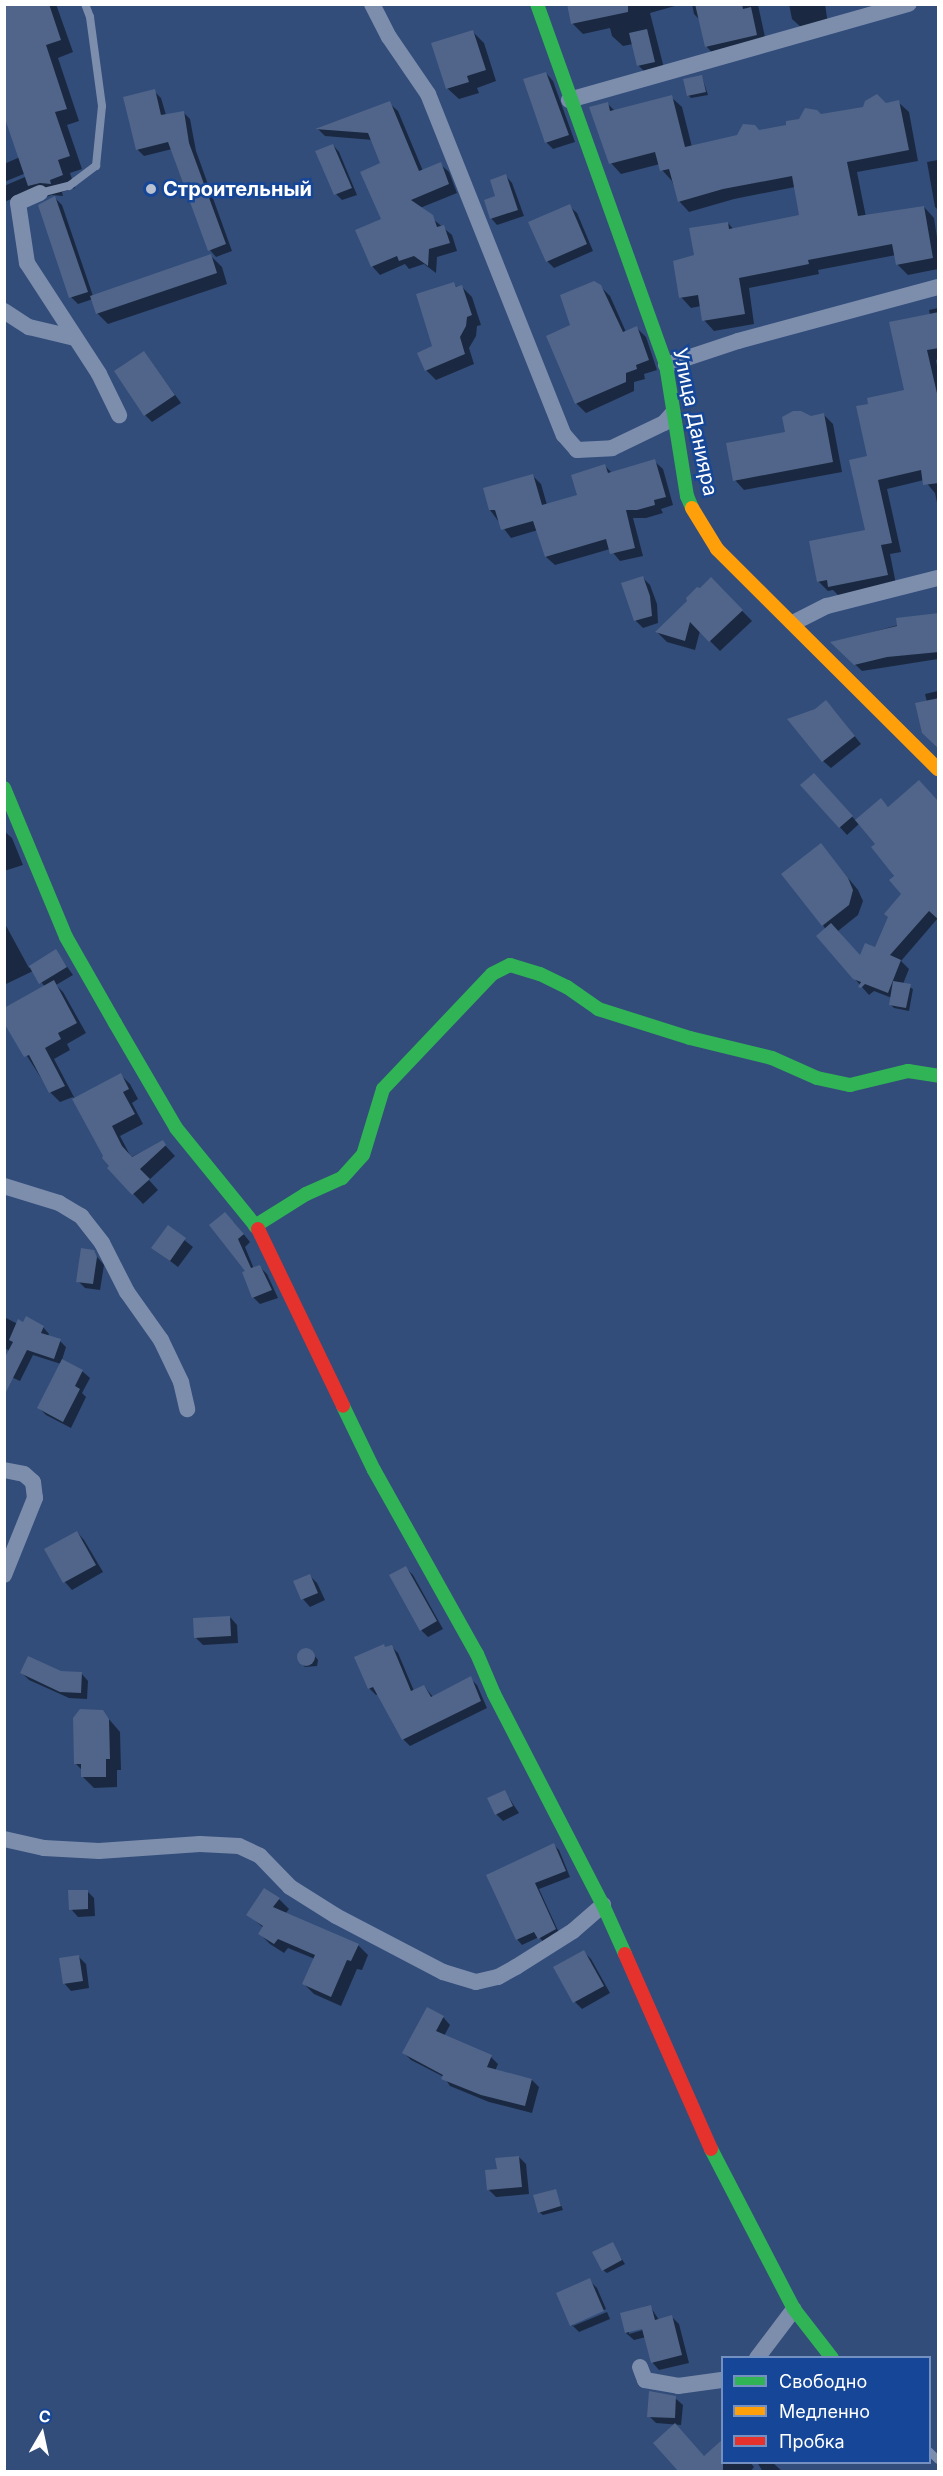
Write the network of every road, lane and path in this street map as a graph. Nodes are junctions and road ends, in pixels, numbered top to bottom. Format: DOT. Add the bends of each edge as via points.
graph roads {
  1 [pos="85,4"];
  2 [pos="372,4"];
  3 [pos="537,4"];
  4 [pos="909,4"];
  5 [pos="569,100"];
  6 [pos="40,193"];
  7 [pos="19,216"];
  8 [pos="4,229"];
  9 [pos="939,287"];
  10 [pos="4,311"];
  11 [pos="75,339"];
  12 [pos="666,365"];
  13 [pos="672,414"];
  14 [pos="119,415"];
  15 [pos="939,578"];
  16 [pos="793,623"];
  17 [pos="939,769"];
  18 [pos="4,788"];
  19 [pos="939,1076"];
  20 [pos="4,1186"];
  21 [pos="255,1226"];
  22 [pos="187,1409"];
  23 [pos="4,1470"];
  24 [pos="10,1553"];
  25 [pos="4,1575"];
  26 [pos="4,1839"];
  27 [pos="603,1905"];
  28 [pos="794,2309"];
  29 [pos="759,2356"];
  30 [pos="830,2356"];
  31 [pos="639,2367"];
  32 [pos="721,2380"];
  1 -- 6 [label="lane" via="102,106 96,166 69,186"];
  2 -- 13 [label="street" via="428,94 564,435 577,450 612,448 664,423"];
  3 -- 5 [label="street, Улица Данияра"];
  4 -- 5 [label="street"];
  5 -- 12 [label="street, Улица Данияра"];
  6 -- 7 [label="street" via="18,203"];
  7 -- 8 [label="street"];
  7 -- 11 [label="street" via="27,263"];
  9 -- 12 [label="street" via="738,341"];
  10 -- 11 [label="street" via="29,327"];
  11 -- 14 [label="street" via="99,374"];
  12 -- 13 [label="street, Улица Данияра"];
  13 -- 16 [label="street, Улица Данияра" via="687,496 701,526 717,549"];
  15 -- 16 [label="street" via="827,606"];
  16 -- 17 [label="street, Улица Данияра"];
  18 -- 21 [label="street" via="66,937 115,1023 176,1128"];
  19 -- 21 [label="street" via="908,1071 850,1085 817,1078 750,1051 690,1038 598,1009 567,987 510,965 492,974 383,1089 363,1155 342,1178 306,1194"];
  20 -- 22 [label="street" via="58,1203 81,1216 102,1243 127,1292 161,1340 181,1382"];
  21 -- 27 [label="street" via="374,1470 477,1654"];
  23 -- 24 [label="street" via="24,1474 33,1482 35,1498"];
  24 -- 25 [label="street"];
  26 -- 27 [label="street" via="44,1848 99,1851 200,1844 238,1846 260,1856 290,1887 336,1916 443,1972 476,1982 498,1977 516,1967 573,1931"];
  27 -- 28 [label="street" via="724,2178"];
  28 -- 29 [label="street"];
  28 -- 30 [label="street"];
  31 -- 32 [label="street" via="645,2380 678,2386"];
}
